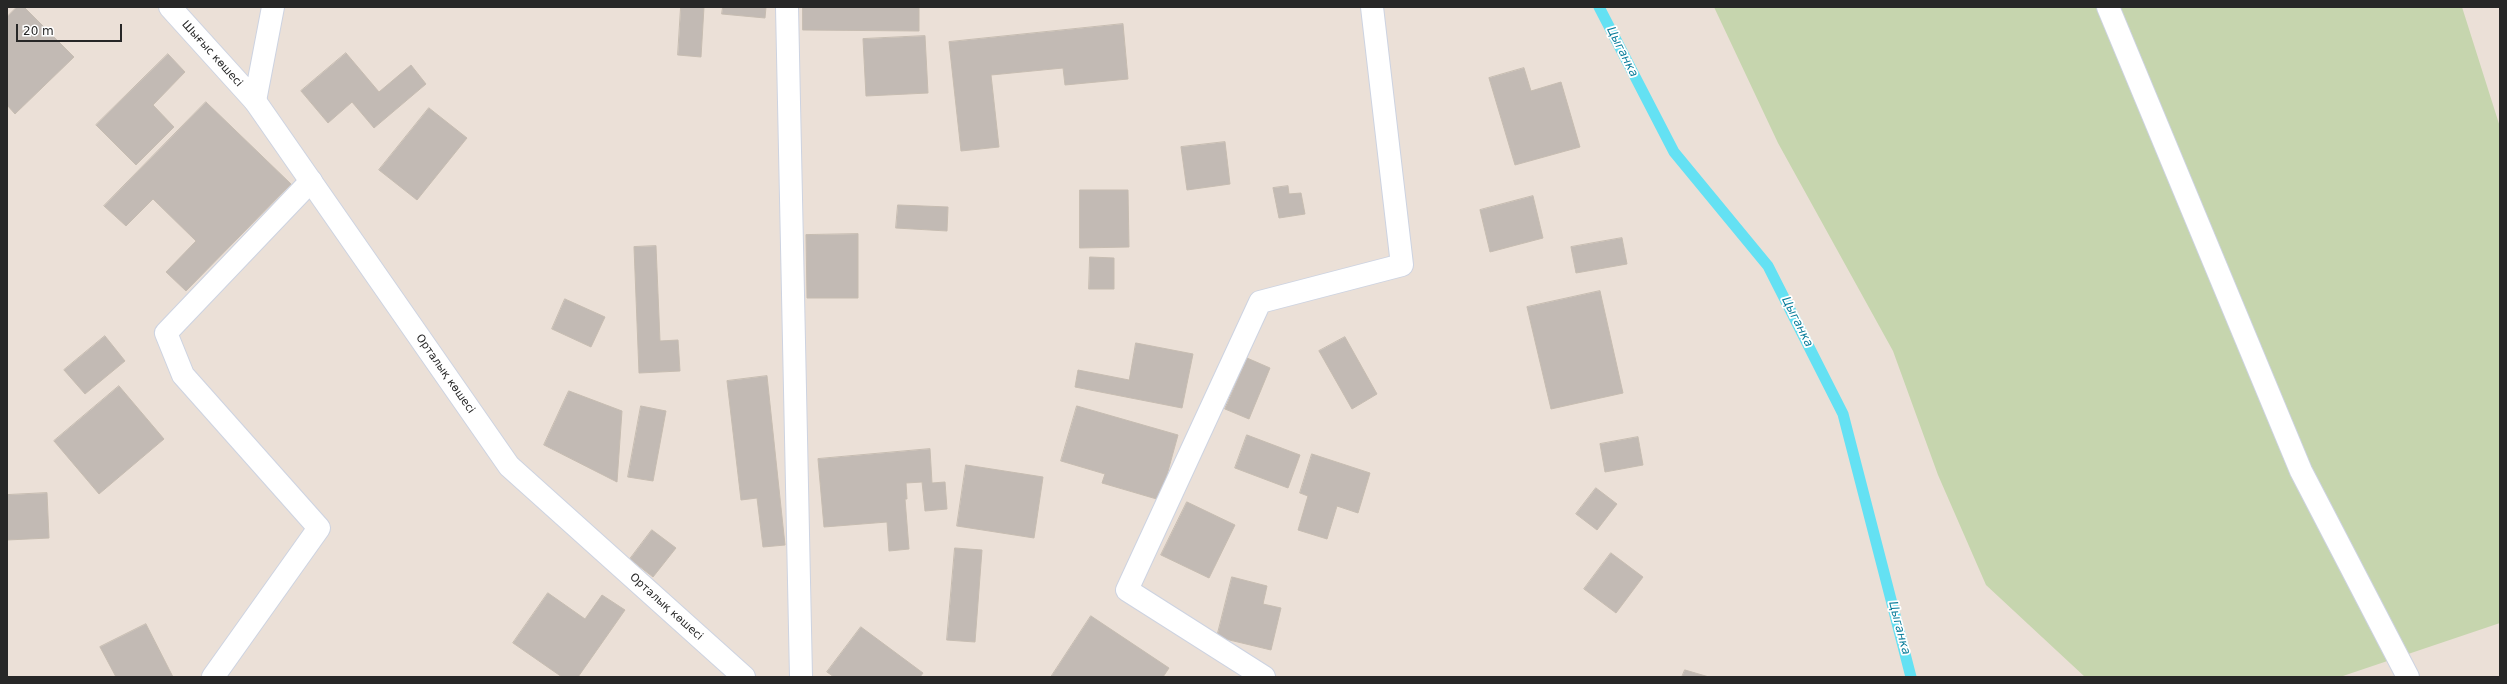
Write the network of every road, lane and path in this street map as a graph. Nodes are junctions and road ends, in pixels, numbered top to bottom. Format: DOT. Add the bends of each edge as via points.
graph roads {
  1 [pos="170,7"];
  2 [pos="273,7"];
  3 [pos="787,7"];
  4 [pos="1372,7"];
  5 [pos="2108,7"];
  6 [pos="255,101"];
  7 [pos="311,181"];
  8 [pos="213,677"];
  9 [pos="744,677"];
  10 [pos="801,677"];
  11 [pos="1264,677"];
  12 [pos="2408,677"];
  1 -- 6 [label="street, Шығыс көшесі"];
  2 -- 6 [label="street"];
  3 -- 10 [label="street"];
  4 -- 11 [label="street" via="1402,265 1260,302 1127,590"];
  5 -- 12 [label="street" via="2301,471"];
  6 -- 7 [label="street, Орталық көшесі"];
  7 -- 8 [label="street" via="166,333 183,375 319,528"];
  7 -- 9 [label="street, Орталық көшесі" via="509,466"];
}
